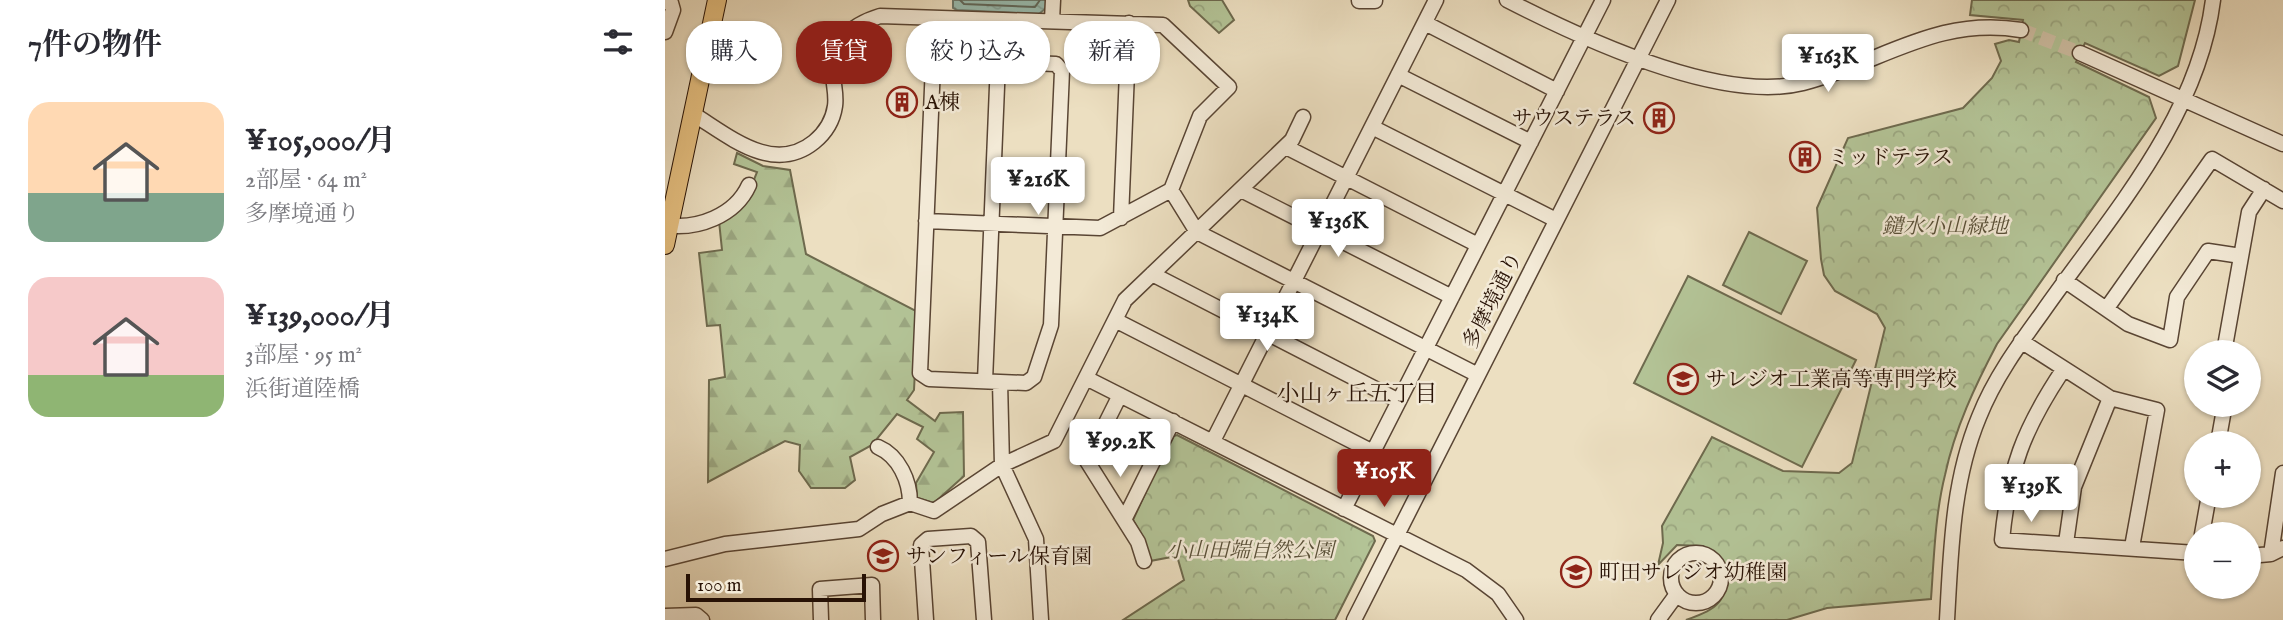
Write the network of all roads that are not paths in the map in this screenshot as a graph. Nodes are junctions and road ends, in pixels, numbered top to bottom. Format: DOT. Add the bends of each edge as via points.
graph roads {
  1 [pos="717,0"];
  2 [pos="1052,0"];
  3 [pos="1436,0"];
  4 [pos="1507,0"];
  5 [pos="1603,0"];
  6 [pos="1668,0"];
  7 [pos="2213,0"];
  8 [pos="665,2"];
  9 [pos="1052,20"];
  10 [pos="1078,21"];
  11 [pos="1425,23"];
  12 [pos="1160,25"];
  13 [pos="2021,30"];
  14 [pos="665,32"];
  15 [pos="1583,39"];
  16 [pos="2080,53"];
  17 [pos="1639,57"];
  18 [pos="1050,64"];
  19 [pos="1398,75"];
  20 [pos="932,84"];
  21 [pos="997,84"];
  22 [pos="1126,84"];
  23 [pos="1557,91"];
  24 [pos="2183,101"];
  25 [pos="693,114"];
  26 [pos="1303,117"];
  27 [pos="1372,127"];
  28 [pos="1531,142"];
  29 [pos="2283,144"];
  30 [pos="1286,147"];
  31 [pos="1346,178"];
  32 [pos="749,185"];
  33 [pos="2264,189"];
  34 [pos="1171,190"];
  35 [pos="1241,190"];
  36 [pos="1504,194"];
  37 [pos="2283,201"];
  38 [pos="1121,218"];
  39 [pos="1556,220"];
  40 [pos="926,221"];
  41 [pos="991,223"];
  42 [pos="667,225"];
  43 [pos="1055,226"];
  44 [pos="1320,230"];
  45 [pos="1197,232"];
  46 [pos="665,245"];
  47 [pos="1478,245"];
  48 [pos="2241,256"];
  49 [pos="1152,274"];
  50 [pos="2064,280"];
  51 [pos="1293,282"];
  52 [pos="1452,297"];
  53 [pos="2106,308"];
  54 [pos="1115,320"];
  55 [pos="1267,334"];
  56 [pos="2226,340"];
  57 [pos="2021,341"];
  58 [pos="1426,349"];
  59 [pos="2063,370"];
  60 [pos="1478,375"];
  61 [pos="1086,378"];
  62 [pos="985,382"];
  63 [pos="1000,382"];
  64 [pos="1241,385"];
  65 [pos="1120,395"];
  66 [pos="2110,398"];
  67 [pos="1399,401"];
  68 [pos="1173,421"];
  69 [pos="1213,441"];
  70 [pos="878,447"];
  71 [pos="1373,452"];
  72 [pos="1002,465"];
  73 [pos="2283,473"];
  74 [pos="910,503"];
  75 [pos="1344,509"];
  76 [pos="1125,519"];
  77 [pos="1397,536"];
  78 [pos="2066,543"];
  79 [pos="2132,547"];
  80 [pos="2277,551"];
  81 [pos="2184,552"];
  82 [pos="665,559"];
  83 [pos="1143,561"];
  84 [pos="1677,594"];
  85 [pos="665,616"];
  86 [pos="702,620"];
  87 [pos="821,620"];
  88 [pos="873,620"];
  89 [pos="926,620"];
  90 [pos="984,620"];
  91 [pos="1041,620"];
  92 [pos="1354,620"];
  93 [pos="1516,620"];
  94 [pos="1658,620"];
  95 [pos="1947,620"];
  1 -- 25 [label="main road"];
  2 -- 9 [label="street"];
  3 -- 11 [label="street"];
  4 -- 15 [label="street"];
  5 -- 15 [label="street"];
  6 -- 17 [label="street, 多摩境通り"];
  7 -- 24 [label="street" via="2202,53"];
  8 -- 14 [label="street" via="671,3 673,10"];
  9 -- 10 [label="street"];
  9 -- 25 [label="street" via="895,14 865,21 843,37 837,51 835,104 827,128 805,149 789,155 754,151"];
  11 -- 19 [label="street"];
  11 -- 23 [label="street"];
  12 -- 34 [label="street" via="1229,87 1200,116"];
  13 -- 17 [label="street" via="1979,26 1932,34 1816,79 1777,87 1731,85"];
  15 -- 17 [label="street"];
  15 -- 23 [label="street"];
  16 -- 24 [label="street"];
  17 -- 39 [label="street, 多摩境通り"];
  18 -- 43 [label="street" via="1062,71"];
  19 -- 27 [label="street"];
  19 -- 28 [label="street"];
  20 -- 40 [label="street"];
  21 -- 41 [label="street"];
  22 -- 38 [label="street"];
  23 -- 28 [label="street"];
  24 -- 29 [label="street"];
  24 -- 50 [label="street" via="2154,153"];
  25 -- 42 [label="main road"];
  26 -- 30 [label="street"];
  27 -- 31 [label="street"];
  27 -- 36 [label="street"];
  28 -- 36 [label="street"];
  30 -- 31 [label="street"];
  30 -- 35 [label="street"];
  31 -- 44 [label="street"];
  31 -- 47 [label="street"];
  32 -- 42 [label="street" via="744,197 719,217 687,226"];
  33 -- 37 [label="street"];
  33 -- 48 [label="street" via="2249,212"];
  33 -- 53 [label="street" via="2212,159"];
  34 -- 38 [label="street"];
  34 -- 45 [label="street"];
  35 -- 44 [label="street"];
  35 -- 45 [label="street"];
  36 -- 39 [label="street"];
  36 -- 47 [label="street"];
  38 -- 43 [label="street" via="1100,229"];
  39 -- 60 [label="street, 多摩境通り"];
  40 -- 41 [label="street"];
  40 -- 62 [label="street" via="921,373 929,379"];
  41 -- 43 [label="street"];
  41 -- 62 [label="street"];
  42 -- 46 [label="main road"];
  43 -- 63 [label="street" via="1051,324 1034,377 1026,383"];
  44 -- 51 [label="street"];
  44 -- 52 [label="street"];
  45 -- 49 [label="street"];
  45 -- 51 [label="street"];
  47 -- 52 [label="street"];
  48 -- 53 [label="street" via="2208,251 2177,297 2170,340 2138,329"];
  48 -- 56 [label="street"];
  49 -- 54 [label="street" via="1125,300"];
  49 -- 55 [label="street"];
  50 -- 53 [label="street"];
  50 -- 57 [label="street"];
  51 -- 55 [label="street"];
  51 -- 58 [label="street"];
  52 -- 58 [label="street"];
  54 -- 61 [label="street"];
  54 -- 64 [label="street"];
  55 -- 64 [label="street"];
  55 -- 67 [label="street"];
  57 -- 59 [label="street"];
  57 -- 95 [label="street" via="1987,399 1957,491"];
  58 -- 60 [label="street"];
  58 -- 67 [label="street"];
  59 -- 66 [label="street"];
  59 -- 78 [label="street" via="2019,448 2007,491 2002,540"];
  60 -- 77 [label="street, 多摩境通り"];
  61 -- 65 [label="street"];
  61 -- 72 [label="street" via="1054,441"];
  62 -- 63 [label="street"];
  63 -- 72 [label="street"];
  64 -- 69 [label="street"];
  64 -- 71 [label="street"];
  65 -- 68 [label="street"];
  65 -- 76 [label="street" via="1087,461"];
  66 -- 78 [label="street" via="2074,487"];
  66 -- 79 [label="street" via="2157,410"];
  67 -- 71 [label="street"];
  68 -- 69 [label="street"];
  68 -- 76 [label="street"];
  69 -- 75 [label="street"];
  70 -- 74 [label="street" via="896,458 910,490"];
  71 -- 75 [label="street"];
  72 -- 74 [label="street" via="934,511"];
  72 -- 91 [label="street" via="1036,539"];
  73 -- 80 [label="street"];
  74 -- 82 [label="street" via="859,529 725,544"];
  75 -- 77 [label="street"];
  76 -- 83 [label="street"];
  77 -- 92 [label="street, 多摩境通り"];
  77 -- 93 [label="street" via="1484,581"];
  78 -- 79 [label="street"];
  79 -- 81 [label="street"];
  84 -- 94 [label="street"];
  85 -- 86 [label="street" via="696,615"];
  87 -- 88 [label="street" via="820,589 872,585"];
  89 -- 90 [label="street" via="921,545 928,539 971,536 978,542"];
}
